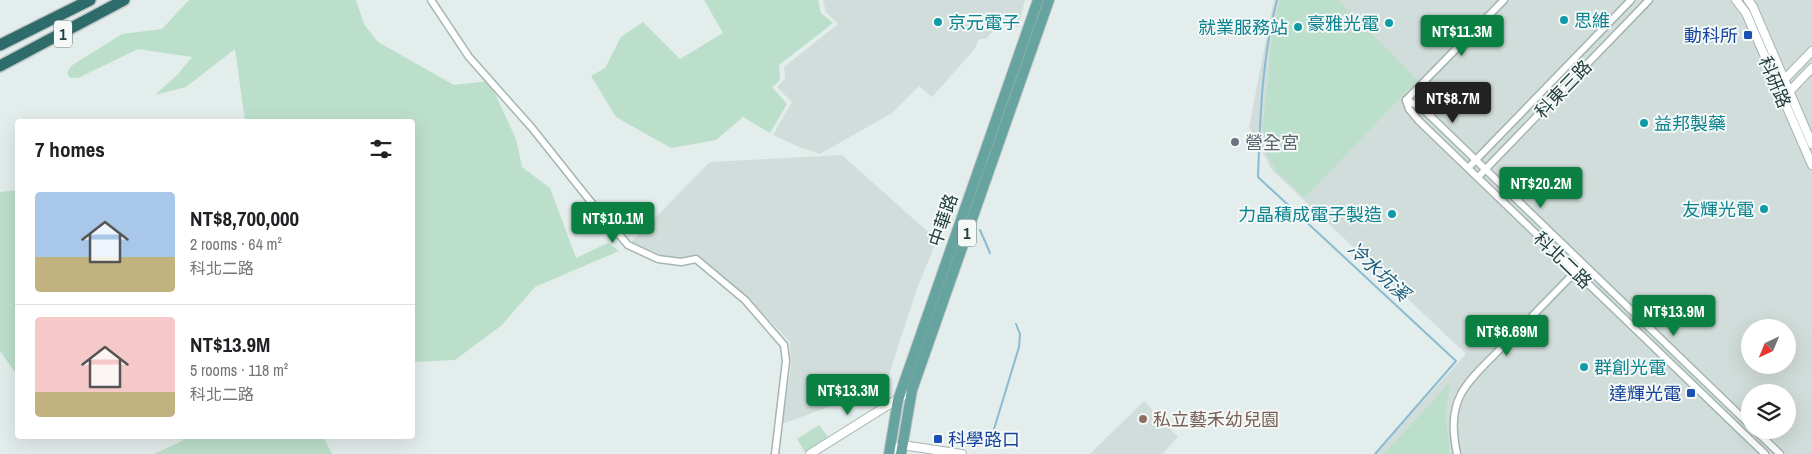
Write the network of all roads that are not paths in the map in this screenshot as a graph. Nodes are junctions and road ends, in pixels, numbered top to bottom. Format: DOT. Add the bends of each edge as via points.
graph roads {
  1 [pos="90,0"];
  2 [pos="124,0"];
  3 [pos="431,0"];
  4 [pos="1038,0"];
  5 [pos="1049,0"];
  6 [pos="1504,0"];
  7 [pos="1631,0"];
  8 [pos="1649,0"];
  9 [pos="1736,0"];
  10 [pos="1748,0"];
  11 [pos="0,45"];
  12 [pos="1812,51"];
  13 [pos="0,66"];
  14 [pos="1812,68"];
  15 [pos="1784,79"];
  16 [pos="1777,87"];
  17 [pos="1790,92"];
  18 [pos="1406,100"];
  19 [pos="1783,100"];
  20 [pos="1812,144"];
  21 [pos="1476,161"];
  22 [pos="1812,165"];
  23 [pos="1468,168"];
  24 [pos="1485,170"];
  25 [pos="1478,177"];
  26 [pos="1583,264"];
  27 [pos="1575,272"];
  28 [pos="946,279"];
  29 [pos="912,390"];
  30 [pos="898,400"];
  31 [pos="1741,416"];
  32 [pos="1764,439"];
  33 [pos="902,450"];
  34 [pos="890,453"];
  35 [pos="775,454"];
  36 [pos="810,454"];
  37 [pos="962,454"];
  38 [pos="1458,454"];
  39 [pos="1764,454"];
  40 [pos="1780,454"];
  1 -- 11 [label="highway, 1"];
  2 -- 13 [label="highway, 1"];
  3 -- 35 [label="street" via="470,57 628,245 658,259 681,262 696,259 745,300 784,346 786,361"];
  4 -- 28 [label="main road, 中華路 / 1"];
  5 -- 28 [label="main road, 中華路 / 1"];
  6 -- 18 [label="street"];
  7 -- 21 [label="street, 科東三路"];
  8 -- 24 [label="street, 科東三路"];
  9 -- 16 [label="street, 科研路" via="1746,13"];
  10 -- 15 [label="street, 科研路"];
  12 -- 15 [label="street"];
  14 -- 17 [label="street"];
  15 -- 16 [label="street"];
  15 -- 17 [label="street, 科研路"];
  16 -- 19 [label="street, 科研路"];
  17 -- 19 [label="street"];
  17 -- 20 [label="street, 科研路"];
  18 -- 21 [label="street, 科北二路" via="1421,107"];
  18 -- 23 [label="street, 科北二路" via="1414,115"];
  19 -- 22 [label="street, 科研路"];
  21 -- 23 [label="street, 科東三路"];
  21 -- 24 [label="street, 科北二路"];
  23 -- 25 [label="street, 科北二路"];
  24 -- 25 [label="street, 科東三路"];
  24 -- 26 [label="street, 科北二路"];
  25 -- 27 [label="street, 科北二路"];
  26 -- 27 [label="street"];
  26 -- 31 [label="street, 科北二路"];
  27 -- 38 [label="street" via="1478,372 1461,394 1454,424"];
  27 -- 39 [label="street, 科北二路"];
  28 -- 29 [label="main road, 中華路 / 1"];
  28 -- 30 [label="main road, 中華路 / 1"];
  29 -- 30 [label="street"];
  29 -- 33 [label="main road, 中華路 / 1"];
  30 -- 34 [label="main road, 中華路 / 1"];
  30 -- 36 [label="street"];
  32 -- 40 [label="street"];
  33 -- 34 [label="street"];
  33 -- 37 [label="street"];
}
